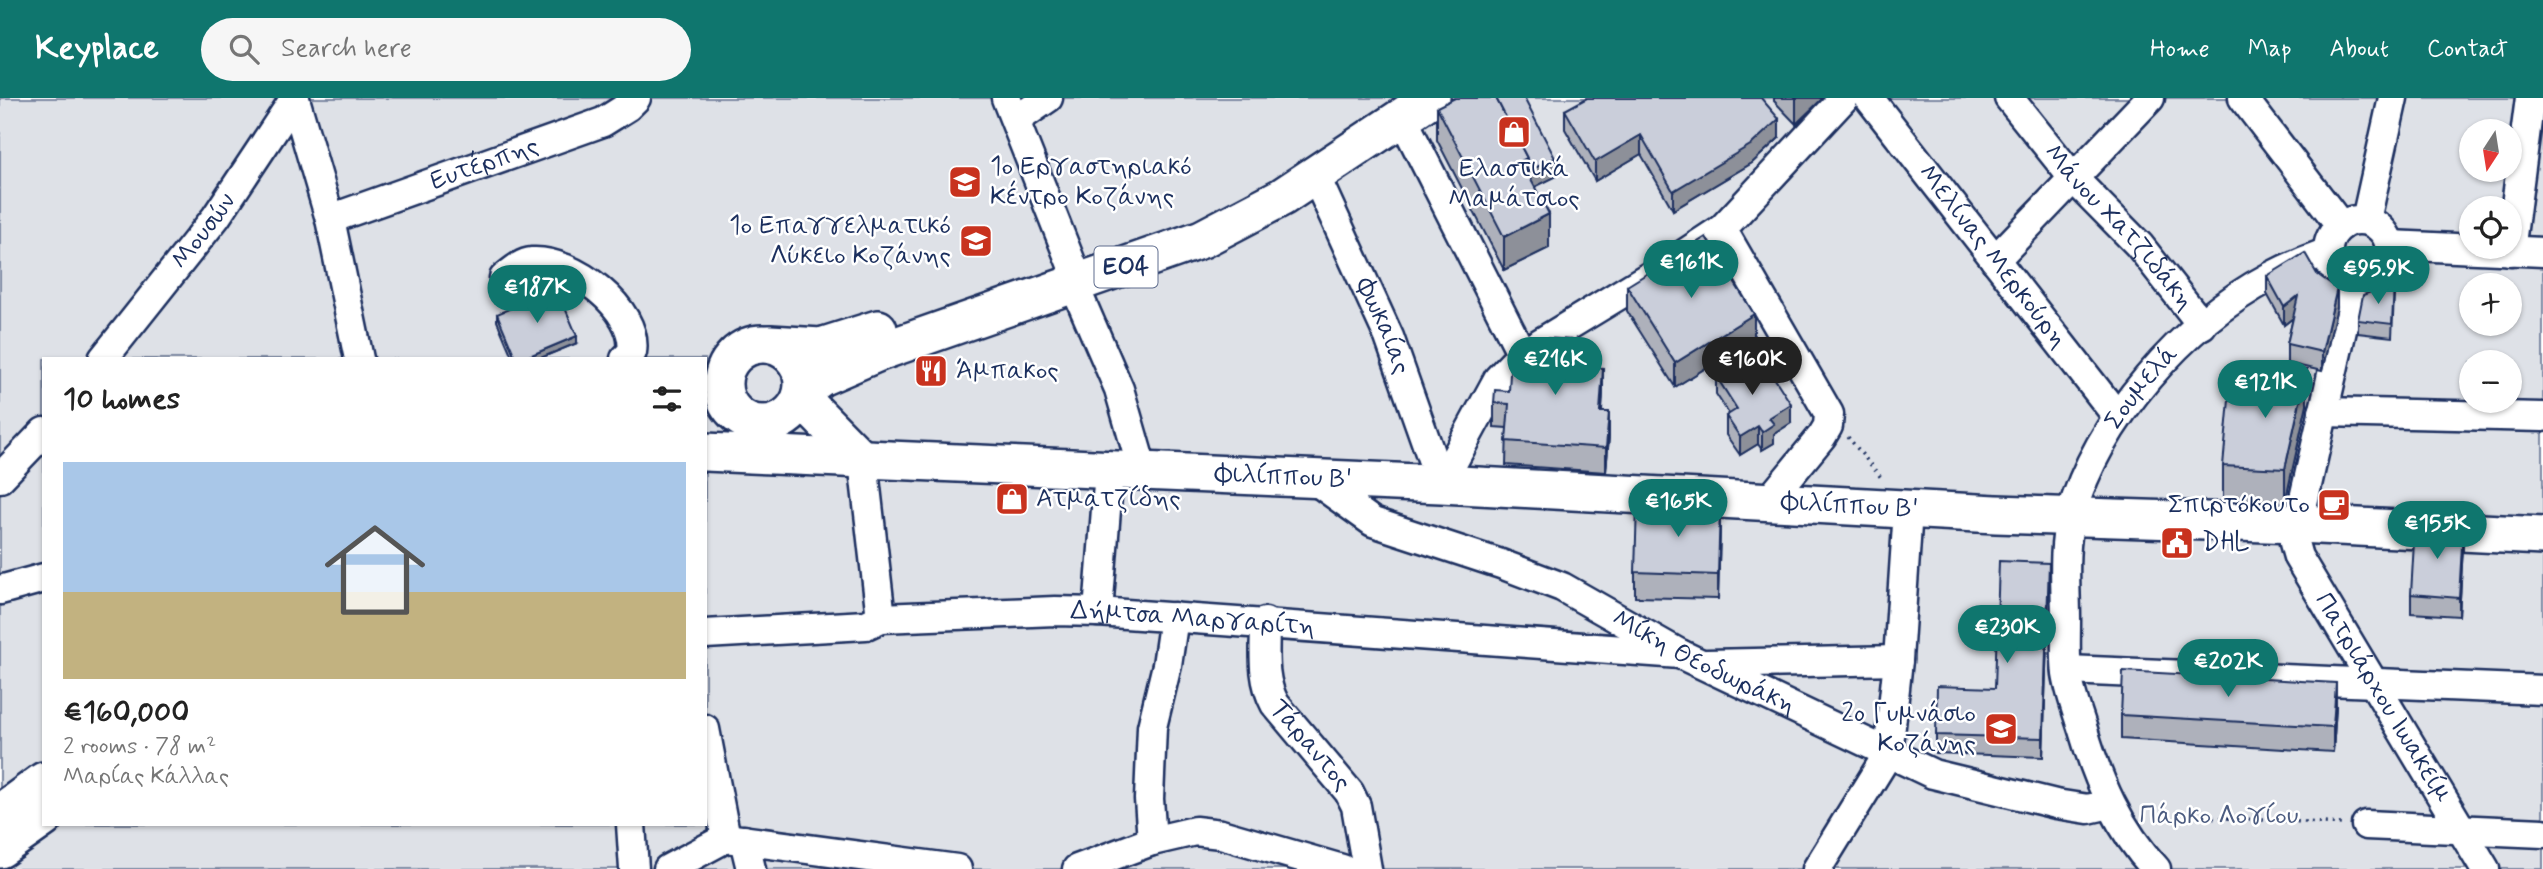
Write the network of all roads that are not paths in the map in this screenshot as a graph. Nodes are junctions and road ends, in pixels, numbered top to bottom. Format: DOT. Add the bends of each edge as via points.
graph roads {
  1 [pos="295,98"];
  2 [pos="636,98"];
  3 [pos="1048,98"];
  4 [pos="1844,98"];
  5 [pos="1869,98"];
  6 [pos="2009,98"];
  7 [pos="2150,98"];
  8 [pos="2243,98"];
  9 [pos="2393,98"];
  10 [pos="2530,98"];
  11 [pos="1412,104"];
  12 [pos="1011,109"];
  13 [pos="1315,174"];
  14 [pos="2074,179"];
  15 [pos="2517,196"];
  16 [pos="330,219"];
  17 [pos="2353,223"];
  18 [pos="1722,229"];
  19 [pos="2390,245"];
  20 [pos="2459,248"];
  21 [pos="2522,251"];
  22 [pos="2328,252"];
  23 [pos="2543,252"];
  24 [pos="1174,258"];
  25 [pos="1995,260"];
  26 [pos="1073,275"];
  27 [pos="1129,275"];
  28 [pos="503,278"];
  29 [pos="2353,281"];
  30 [pos="2202,325"];
  31 [pos="770,344"];
  32 [pos="1522,354"];
  33 [pos="105,357"];
  34 [pos="359,357"];
  35 [pos="627,357"];
  36 [pos="732,358"];
  37 [pos="707,382"];
  38 [pos="802,396"];
  39 [pos="2323,412"];
  40 [pos="2117,416"];
  41 [pos="2543,417"];
  42 [pos="707,421"];
  43 [pos="759,423"];
  44 [pos="42,434"];
  45 [pos="707,452"];
  46 [pos="807,458"];
  47 [pos="863,461"];
  48 [pos="1126,472"];
  49 [pos="0,478"];
  50 [pos="1312,478"];
  51 [pos="1441,484"];
  52 [pos="1767,503"];
  53 [pos="1908,510"];
  54 [pos="2071,517"];
  55 [pos="2297,524"];
  56 [pos="2543,536"];
  57 [pos="42,579"];
  58 [pos="0,590"];
  59 [pos="1098,612"];
  60 [pos="1174,617"];
  61 [pos="881,618"];
  62 [pos="1265,622"];
  63 [pos="707,634"];
  64 [pos="1691,659"];
  65 [pos="1898,660"];
  66 [pos="2067,670"];
  67 [pos="2374,682"];
  68 [pos="2543,690"];
  69 [pos="707,736"];
  70 [pos="1888,754"];
  71 [pos="42,782"];
  72 [pos="2110,804"];
  73 [pos="0,813"];
  74 [pos="42,819"];
  75 [pos="2366,825"];
  76 [pos="631,826"];
  77 [pos="2461,829"];
  78 [pos="2543,833"];
  79 [pos="735,839"];
  80 [pos="1152,841"];
  81 [pos="0,849"];
  82 [pos="634,869"];
  83 [pos="668,869"];
  84 [pos="751,869"];
  85 [pos="957,869"];
  86 [pos="1077,869"];
  87 [pos="1342,869"];
  88 [pos="1367,869"];
  89 [pos="1817,869"];
  90 [pos="2156,869"];
  91 [pos="2485,869"];
  1 -- 16 [label="street"];
  1 -- 33 [label="street, Μουσών" via="216,217"];
  2 -- 16 [label="street, Ευτέρπης" via="603,122"];
  3 -- 12 [label="street"];
  4 -- 18 [label="street"];
  5 -- 25 [label="street, Μελίνας Μερκούρη"];
  6 -- 14 [label="street, Μάνου Χατζιδάκη"];
  7 -- 14 [label="street"];
  8 -- 17 [label="street"];
  9 -- 17 [label="street"];
  10 -- 15 [label="street"];
  11 -- 13 [label="main road, ΕΟ4"];
  11 -- 26 [label="main road, ΕΟ4" via="1216,215"];
  11 -- 32 [label="street"];
  12 -- 26 [label="street"];
  13 -- 26 [label="main road, ΕΟ4" via="1265,207 1202,239"];
  13 -- 51 [label="street, Φωκαίας" via="1390,337"];
  14 -- 25 [label="street"];
  14 -- 30 [label="street, Μάνου Χατζιδάκη" via="2139,245"];
  16 -- 34 [label="street"];
  17 -- 19 [label="street" via="2377,225"];
  17 -- 22 [label="street" via="2329,242"];
  18 -- 32 [label="street"];
  18 -- 52 [label="street" via="1829,414 1822,436"];
  19 -- 20 [label="street"];
  19 -- 29 [label="street" via="2390,257 2377,276"];
  21 -- 23 [label="street"];
  22 -- 29 [label="street" via="2336,271"];
  22 -- 30 [label="street, Σουμελά" via="2268,277"];
  24 -- 27 [label="street" via="1171,267 1137,279"];
  25 -- 40 [label="street, Μελίνας Μερκούρη"];
  26 -- 31 [label="main road, ΕΟ4" via="834,343 814,347"];
  26 -- 38 [label="main road, ΕΟ4" via="821,377"];
  26 -- 48 [label="street" via="1119,389"];
  28 -- 35 [label="street" via="529,262 547,263 597,288 612,301 633,334 632,352"];
  29 -- 39 [label="street, Πατριάρχου Ιωακείμ"];
  30 -- 40 [label="street, Σουμελά" via="2162,362"];
  31 -- 36 [label="main road, ΕΟ4" via="750,346"];
  31 -- 38 [label="main road" via="795,359 803,375"];
  32 -- 51 [label="street" via="1499,379"];
  36 -- 37 [label="main road, ΕΟ4"];
  36 -- 43 [label="main road" via="724,392 734,411"];
  38 -- 43 [label="main road, ΕΟ4" via="779,421"];
  38 -- 47 [label="main road"];
  39 -- 41 [label="street"];
  39 -- 55 [label="street, Πατριάρχου Ιωακείμ"];
  40 -- 54 [label="street, Σουμελά"];
  42 -- 43 [label="main road"];
  43 -- 46 [label="main road"];
  44 -- 49 [label="street"];
  45 -- 46 [label="main road, Φιλίππου Β'"];
  46 -- 47 [label="main road, Φιλίππου Β'"];
  47 -- 48 [label="main road, Φιλίππου Β'"];
  47 -- 61 [label="street"];
  48 -- 50 [label="main road, Φιλίππου Β'"];
  48 -- 59 [label="street"];
  50 -- 51 [label="main road, Φιλίππου Β'"];
  50 -- 64 [label="street, Μίκη Θεοδωράκη" via="1373,522 1562,587"];
  51 -- 52 [label="main road, Φιλίππου Β'"];
  52 -- 53 [label="main road, Φιλίππου Β'"];
  53 -- 54 [label="main road, Φιλίππου Β'"];
  53 -- 65 [label="street"];
  54 -- 55 [label="main road, Φιλίππου Β'"];
  54 -- 66 [label="street, Σουμελά" via="2066,551"];
  55 -- 56 [label="main road, Φιλίππου Β'"];
  55 -- 67 [label="street, Πατριάρχου Ιωακείμ" via="2294,543 2298,557"];
  57 -- 58 [label="street"];
  59 -- 60 [label="street, Δήμτσα Μαργαρίτη"];
  59 -- 61 [label="street, Δήμτσα Μαργαρίτη"];
  60 -- 62 [label="street, Δήμτσα Μαργαρίτη"];
  60 -- 80 [label="street" via="1152,727"];
  61 -- 63 [label="street, Δήμτσα Μαργαρίτη" via="866,625"];
  62 -- 64 [label="street, Δήμτσα Μαργαρίτη"];
  62 -- 88 [label="street, Τάραντος" via="1267,690 1349,793 1356,806"];
  64 -- 65 [label="street, Δήμτσα Μαργαρίτη"];
  64 -- 70 [label="street, Μίκη Θεοδωράκη"];
  65 -- 70 [label="street"];
  66 -- 67 [label="street"];
  66 -- 72 [label="street, Σουμελά" via="2088,747"];
  67 -- 68 [label="street"];
  67 -- 77 [label="street, Πατριάρχου Ιωακείμ"];
  69 -- 79 [label="street"];
  70 -- 72 [label="street, Μίκη Θεοδωράκη" via="1933,774 2056,804 2088,809"];
  70 -- 89 [label="street"];
  71 -- 73 [label="main road"];
  72 -- 90 [label="street, Σουμελά"];
  74 -- 81 [label="main road"];
  75 -- 77 [label="street"];
  76 -- 82 [label="street"];
  77 -- 78 [label="street"];
  77 -- 91 [label="street, Πατριάρχου Ιωακείμ"];
  79 -- 83 [label="street"];
  79 -- 84 [label="street"];
  79 -- 85 [label="street"];
  80 -- 86 [label="street"];
  80 -- 87 [label="street" via="1195,831 1221,834"];
}
